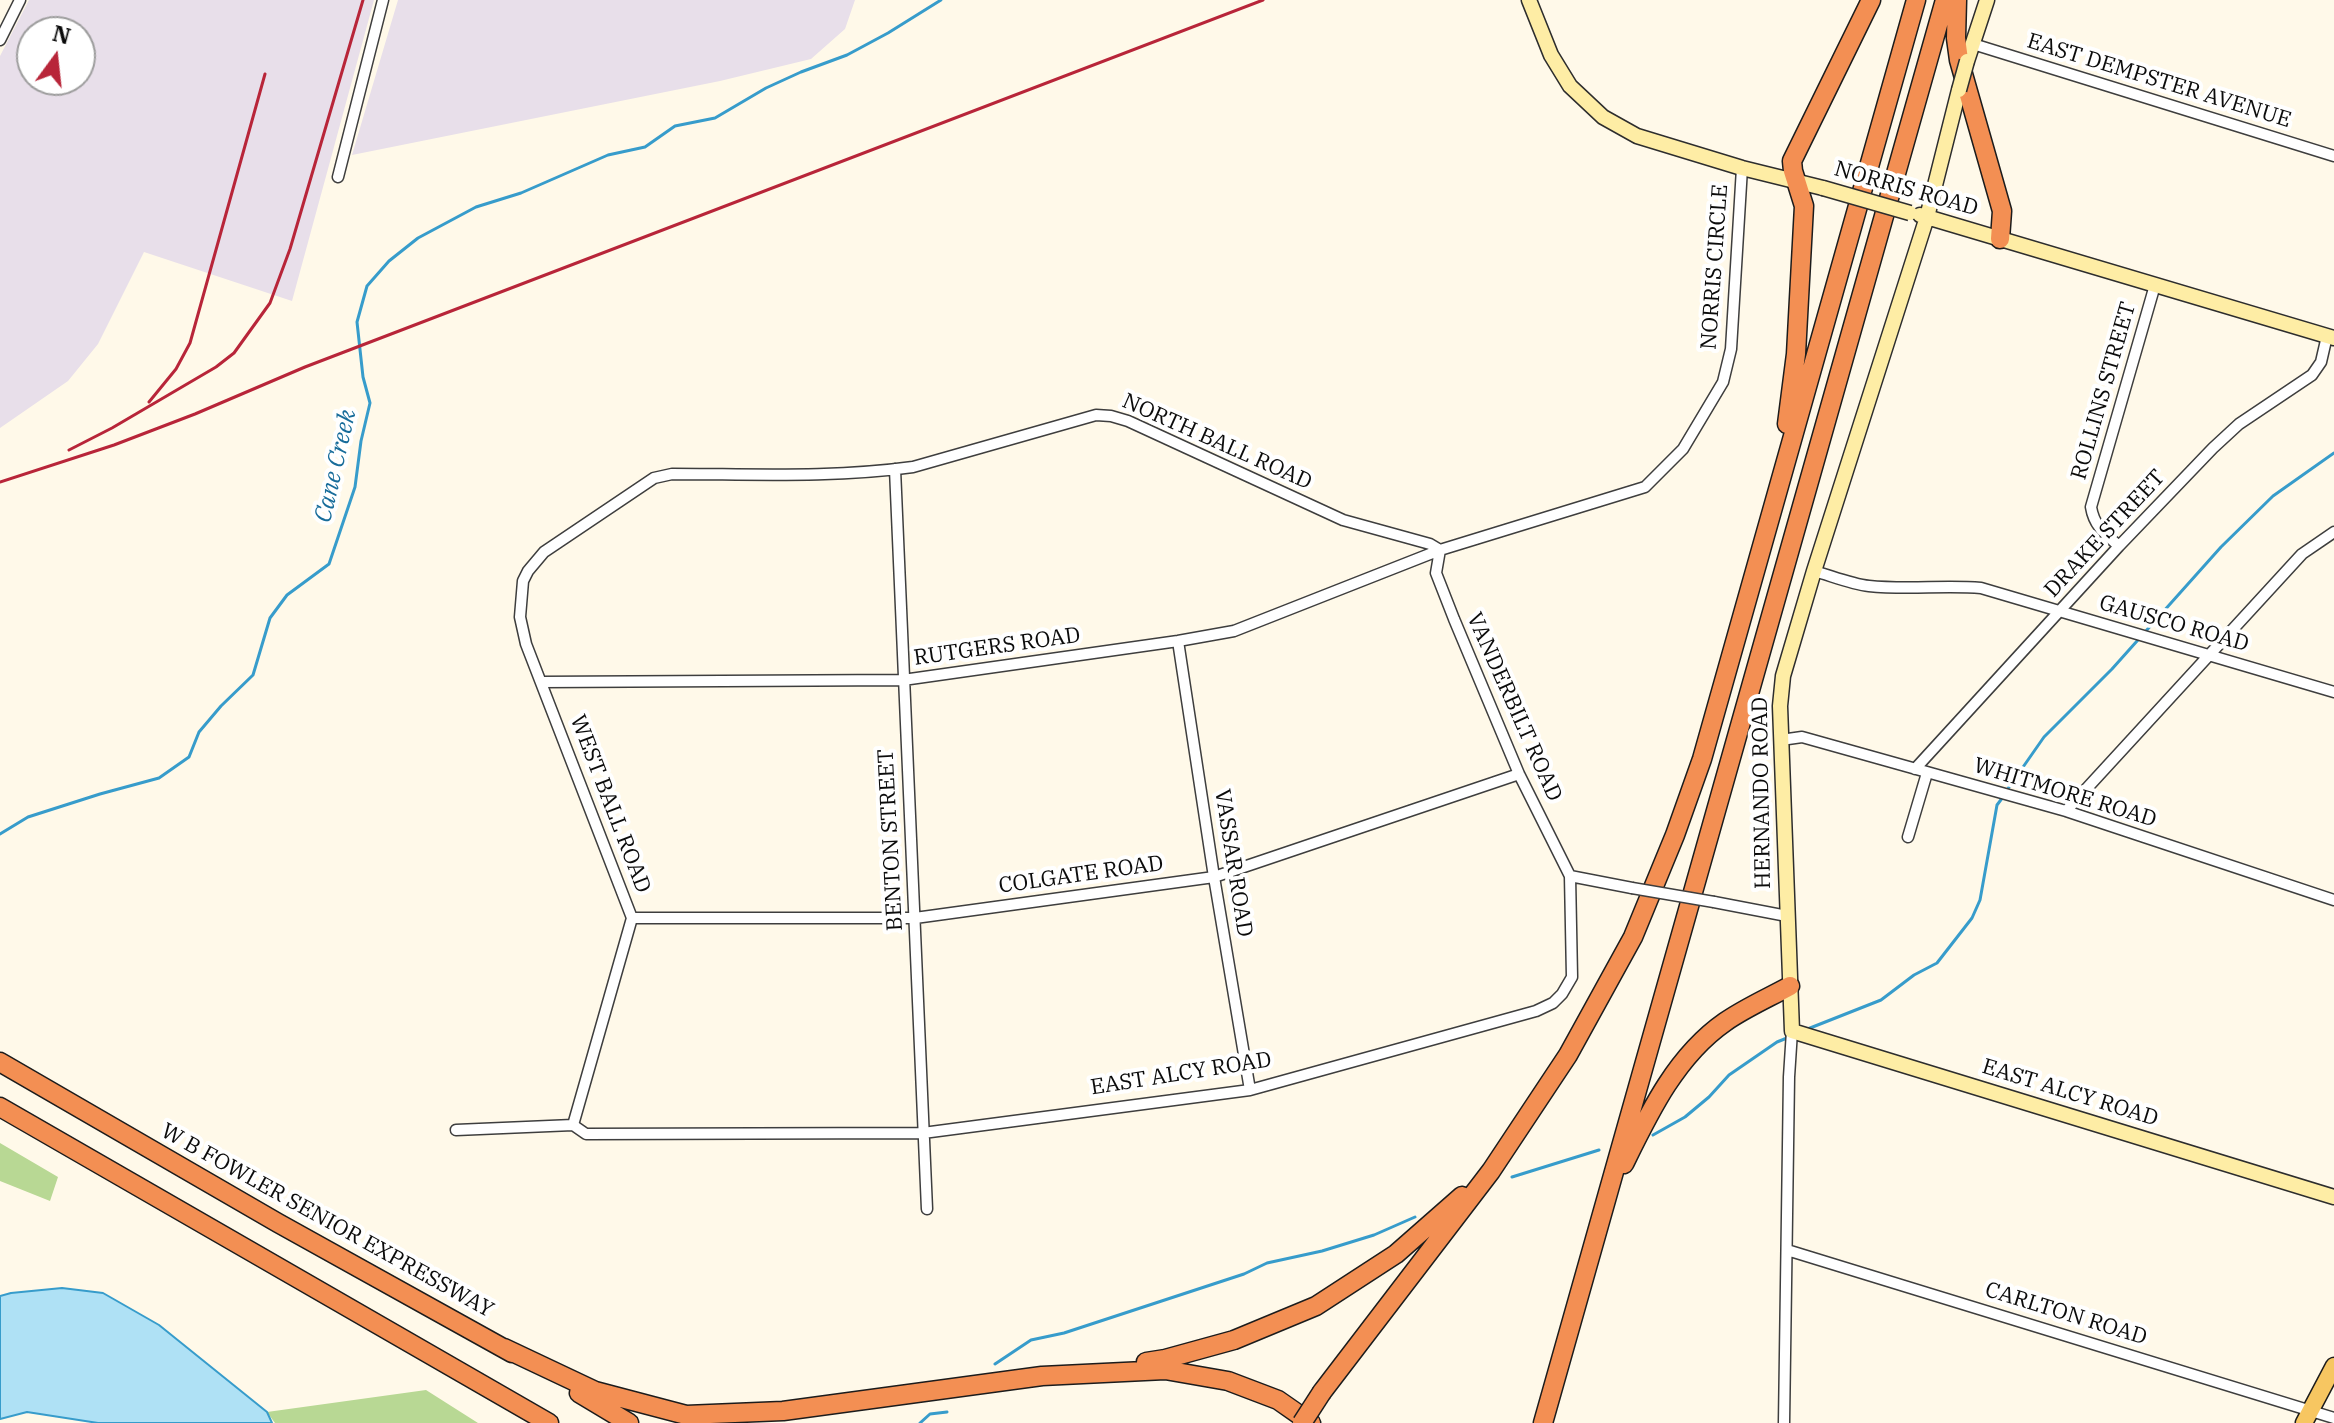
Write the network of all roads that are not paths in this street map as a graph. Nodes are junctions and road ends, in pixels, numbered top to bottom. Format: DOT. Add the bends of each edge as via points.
graph roads {
  1 [pos="20,0"];
  2 [pos="383,0"];
  3 [pos="1529,0"];
  4 [pos="1871,0"];
  5 [pos="1916,0"];
  6 [pos="1945,0"];
  7 [pos="1957,0"];
  8 [pos="1987,0"];
  9 [pos="0,40"];
  10 [pos="1973,44"];
  11 [pos="2334,156"];
  12 [pos="1742,168"];
  13 [pos="338,177"];
  14 [pos="1796,181"];
  15 [pos="1927,217"];
  16 [pos="2000,239"];
  17 [pos="2155,285"];
  18 [pos="2330,337"];
  19 [pos="895,469"];
  20 [pos="1781,479"];
  21 [pos="2332,537"];
  22 [pos="2119,546"];
  23 [pos="1440,550"];
  24 [pos="1814,571"];
  25 [pos="521,591"];
  26 [pos="2060,612"];
  27 [pos="1178,641"];
  28 [pos="2208,655"];
  29 [pos="903,680"];
  30 [pos="542,682"];
  31 [pos="2334,692"];
  32 [pos="1781,740"];
  33 [pos="1915,769"];
  34 [pos="1927,773"];
  35 [pos="1519,774"];
  36 [pos="2066,811"];
  37 [pos="1908,837"];
  38 [pos="1570,876"];
  39 [pos="1214,877"];
  40 [pos="2334,900"];
  41 [pos="1787,916"];
  42 [pos="632,918"];
  43 [pos="915,918"];
  44 [pos="1790,986"];
  45 [pos="1792,1031"];
  46 [pos="0,1062"];
  47 [pos="1250,1090"];
  48 [pos="0,1107"];
  49 [pos="573,1125"];
  50 [pos="456,1130"];
  51 [pos="923,1133"];
  52 [pos="1491,1171"];
  53 [pos="2334,1197"];
  54 [pos="1607,1199"];
  55 [pos="927,1209"];
  56 [pos="1787,1250"];
  57 [pos="504,1348"];
  58 [pos="2334,1366"];
  59 [pos="1073,1373"];
  60 [pos="2306,1417"];
  61 [pos="2334,1418"];
  62 [pos="549,1423"];
  63 [pos="629,1423"];
  64 [pos="1302,1423"];
  65 [pos="1311,1423"];
  66 [pos="1543,1423"];
  67 [pos="1784,1423"];
  1 -- 9 [label="street"];
  2 -- 13 [label="street"];
  3 -- 12 [label="main road, NORRIS ROAD" via="1570,86 1603,117 1637,136"];
  4 -- 14 [label="highway" via="1792,161"];
  5 -- 20 [label="highway"];
  6 -- 54 [label="highway"];
  7 -- 16 [label="highway" via="1959,60 2002,211"];
  8 -- 10 [label="main road, HERNANDO ROAD"];
  10 -- 11 [label="street, EAST DEMPSTER AVENUE"];
  10 -- 15 [label="main road, HERNANDO ROAD, bridge"];
  12 -- 14 [label="main road, NORRIS ROAD"];
  12 -- 23 [label="street, NORRIS CIRCLE" via="1731,349 1723,382 1683,449 1645,487"];
  14 -- 15 [label="main road, NORRIS ROAD, bridge"];
  14 -- 20 [label="highway" via="1804,206 1796,354"];
  15 -- 16 [label="main road, NORRIS ROAD"];
  15 -- 24 [label="main road, HERNANDO ROAD"];
  16 -- 17 [label="main road, NORRIS ROAD"];
  17 -- 18 [label="main road, NORRIS ROAD"];
  17 -- 22 [label="street, ROLLINS STREET" via="2091,507 2098,528"];
  18 -- 22 [label="street, DRAKE STREET" via="2312,375 2239,424"];
  19 -- 23 [label="street, NORTH BALL ROAD" via="1065,422 1111,416 1343,520"];
  19 -- 25 [label="street, NORTH BALL ROAD" via="848,475 654,478 544,552 528,571"];
  19 -- 29 [label="street, BENTON STREET"];
  20 -- 52 [label="highway" via="1702,759 1650,897 1568,1055"];
  21 -- 28 [label="street" via="2302,554"];
  22 -- 26 [label="street, DRAKE STREET"];
  23 -- 27 [label="street, RUTGERS ROAD" via="1234,631"];
  23 -- 35 [label="street, VANDERBILT ROAD" via="1436,573"];
  24 -- 26 [label="street, GAUSCO ROAD" via="1866,586 1981,588"];
  24 -- 32 [label="main road, HERNANDO ROAD" via="1783,676"];
  25 -- 30 [label="street, WEST BALL ROAD" via="526,644"];
  26 -- 28 [label="street, GAUSCO ROAD"];
  26 -- 33 [label="street, DRAKE STREET"];
  27 -- 29 [label="street, RUTGERS ROAD"];
  27 -- 39 [label="street, VASSAR ROAD"];
  28 -- 31 [label="street, GAUSCO ROAD"];
  28 -- 36 [label="street"];
  29 -- 30 [label="street, RUTGERS ROAD"];
  29 -- 43 [label="street, BENTON STREET"];
  30 -- 42 [label="street, WEST BALL ROAD"];
  32 -- 33 [label="street, WHITMORE ROAD" via="1802,737"];
  32 -- 41 [label="main road, HERNANDO ROAD"];
  33 -- 34 [label="street, WHITMORE ROAD"];
  34 -- 36 [label="street, WHITMORE ROAD"];
  34 -- 37 [label="street"];
  35 -- 38 [label="street, VANDERBILT ROAD"];
  35 -- 39 [label="street, COLGATE ROAD"];
  36 -- 40 [label="street, WHITMORE ROAD"];
  38 -- 41 [label="street, bridge"];
  38 -- 47 [label="street, EAST ALCY ROAD" via="1572,977 1553,1003"];
  39 -- 43 [label="street, COLGATE ROAD"];
  39 -- 47 [label="street, VASSAR ROAD"];
  41 -- 44 [label="main road, HERNANDO ROAD"];
  42 -- 43 [label="street, COLGATE ROAD"];
  42 -- 49 [label="street, WEST BALL ROAD"];
  43 -- 51 [label="street, BENTON STREET"];
  44 -- 45 [label="main road, HERNANDO ROAD"];
  44 -- 54 [label="highway" via="1723,1024 1684,1062 1649,1116"];
  45 -- 53 [label="main road, EAST ALCY ROAD"];
  45 -- 56 [label="street, HERNANDO ROAD"];
  46 -- 57 [label="highway, W B FOWLER SENIOR EXPRESSWAY"];
  47 -- 51 [label="street, EAST ALCY ROAD"];
  48 -- 62 [label="highway"];
  49 -- 50 [label="street, EAST ALCY ROAD"];
  49 -- 51 [label="street, EAST ALCY ROAD" via="586,1134"];
  51 -- 55 [label="street, BENTON STREET"];
  52 -- 59 [label="highway" via="1396,1254 1316,1306 1234,1340 1165,1359"];
  52 -- 64 [label="highway, bridge"];
  54 -- 66 [label="highway"];
  56 -- 60 [label="street, CARLTON ROAD" via="2043,1327"];
  56 -- 67 [label="street, HERNANDO ROAD"];
  57 -- 59 [label="highway" via="595,1391 686,1415 783,1411"];
  57 -- 63 [label="highway, W B FOWLER SENIOR EXPRESSWAY"];
  58 -- 60 [label="main road"];
  59 -- 65 [label="highway" via="1165,1370 1228,1381 1278,1400"];
  60 -- 61 [label="street, CARLTON ROAD"];
}
